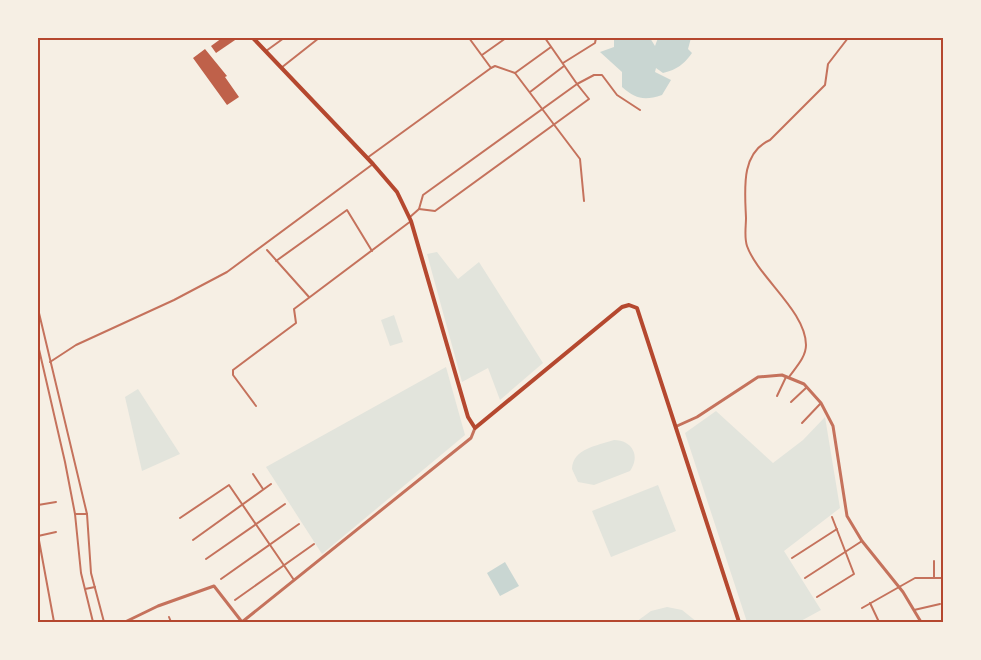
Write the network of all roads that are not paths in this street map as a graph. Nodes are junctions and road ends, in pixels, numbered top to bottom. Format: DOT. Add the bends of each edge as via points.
graph roads {
  1 [pos="253,38"];
  2 [pos="284,38"];
  3 [pos="319,38"];
  4 [pos="469,38"];
  5 [pos="506,38"];
  6 [pos="545,38"];
  7 [pos="596,38"];
  8 [pos="848,38"];
  9 [pos="551,47"];
  10 [pos="266,51"];
  11 [pos="482,55"];
  12 [pos="563,64"];
  13 [pos="281,68"];
  14 [pos="492,68"];
  15 [pos="515,73"];
  16 [pos="577,84"];
  17 [pos="530,92"];
  18 [pos="542,109"];
  19 [pos="640,110"];
  20 [pos="554,125"];
  21 [pos="367,158"];
  22 [pos="373,164"];
  23 [pos="584,201"];
  24 [pos="419,209"];
  25 [pos="410,219"];
  26 [pos="267,250"];
  27 [pos="372,251"];
  28 [pos="276,261"];
  29 [pos="310,298"];
  30 [pos="39,313"];
  31 [pos="38,345"];
  32 [pos="50,362"];
  33 [pos="787,377"];
  34 [pos="807,387"];
  35 [pos="777,396"];
  36 [pos="791,402"];
  37 [pos="821,403"];
  38 [pos="256,406"];
  39 [pos="802,423"];
  40 [pos="677,426"];
  41 [pos="475,428"];
  42 [pos="253,474"];
  43 [pos="271,484"];
  44 [pos="264,489"];
  45 [pos="56,502"];
  46 [pos="243,504"];
  47 [pos="285,504"];
  48 [pos="38,505"];
  49 [pos="75,514"];
  50 [pos="87,514"];
  51 [pos="832,517"];
  52 [pos="180,518"];
  53 [pos="256,524"];
  54 [pos="299,524"];
  55 [pos="837,529"];
  56 [pos="56,532"];
  57 [pos="38,536"];
  58 [pos="193,540"];
  59 [pos="862,541"];
  60 [pos="314,544"];
  61 [pos="270,545"];
  62 [pos="846,551"];
  63 [pos="792,558"];
  64 [pos="206,559"];
  65 [pos="934,561"];
  66 [pos="284,565"];
  67 [pos="44,568"];
  68 [pos="38,570"];
  69 [pos="934,577"];
  70 [pos="805,578"];
  71 [pos="944,578"];
  72 [pos="220,579"];
  73 [pos="294,580"];
  74 [pos="898,586"];
  75 [pos="95,587"];
  76 [pos="85,589"];
  77 [pos="817,597"];
  78 [pos="235,600"];
  79 [pos="870,603"];
  80 [pos="940,604"];
  81 [pos="862,608"];
  82 [pos="914,610"];
  83 [pos="169,617"];
  84 [pos="54,622"];
  85 [pos="93,622"];
  86 [pos="104,622"];
  87 [pos="126,622"];
  88 [pos="171,622"];
  89 [pos="242,622"];
  90 [pos="739,622"];
  91 [pos="879,622"];
  92 [pos="921,622"];
  1 -- 10 [label="main road"];
  2 -- 10 [label="street"];
  3 -- 13 [label="street"];
  4 -- 11 [label="street"];
  5 -- 11 [label="street"];
  6 -- 9 [label="street"];
  7 -- 12 [label="street" via="595,43"];
  8 -- 33 [label="street" via="828,64 825,85 770,141 761,144 751,158 744,182 746,245 794,314 806,344 800,363"];
  9 -- 12 [label="street"];
  9 -- 15 [label="street"];
  10 -- 13 [label="main road"];
  11 -- 14 [label="street"];
  12 -- 16 [label="street"];
  12 -- 17 [label="street"];
  13 -- 21 [label="main road"];
  14 -- 15 [label="street"];
  14 -- 21 [label="street"];
  15 -- 17 [label="street"];
  16 -- 18 [label="street"];
  16 -- 19 [label="street" via="602,75 617,95"];
  16 -- 20 [label="street" via="589,99"];
  17 -- 18 [label="street"];
  18 -- 20 [label="street"];
  18 -- 24 [label="street" via="423,195"];
  20 -- 23 [label="street" via="580,159"];
  20 -- 24 [label="street" via="435,211"];
  21 -- 22 [label="main road"];
  22 -- 25 [label="main road" via="397,192"];
  22 -- 32 [label="street" via="227,272 76,345"];
  24 -- 25 [label="street"];
  25 -- 27 [label="street"];
  25 -- 41 [label="main road" via="468,417"];
  26 -- 28 [label="street"];
  27 -- 28 [label="street" via="347,210"];
  27 -- 29 [label="street"];
  28 -- 29 [label="street"];
  29 -- 38 [label="street" via="294,309 296,324 232,371"];
  30 -- 32 [label="street"];
  31 -- 49 [label="street"];
  32 -- 50 [label="street"];
  33 -- 34 [label="street"];
  33 -- 35 [label="street"];
  33 -- 40 [label="street" via="758,376"];
  34 -- 36 [label="street"];
  34 -- 37 [label="street"];
  37 -- 39 [label="street"];
  37 -- 59 [label="street" via="833,426 847,516"];
  40 -- 41 [label="main road" via="637,308 629,305"];
  40 -- 90 [label="main road"];
  41 -- 73 [label="street" via="471,438"];
  42 -- 44 [label="street"];
  43 -- 44 [label="street"];
  44 -- 46 [label="street"];
  45 -- 48 [label="street"];
  46 -- 52 [label="street" via="229,485"];
  46 -- 53 [label="street"];
  46 -- 58 [label="street"];
  47 -- 53 [label="street"];
  49 -- 50 [label="street"];
  49 -- 76 [label="street"];
  50 -- 75 [label="street"];
  51 -- 55 [label="street"];
  53 -- 61 [label="street"];
  53 -- 64 [label="street"];
  54 -- 61 [label="street"];
  55 -- 62 [label="street"];
  55 -- 63 [label="street"];
  56 -- 57 [label="street"];
  57 -- 67 [label="street"];
  59 -- 62 [label="street"];
  59 -- 74 [label="street"];
  60 -- 66 [label="street"];
  61 -- 66 [label="street"];
  61 -- 72 [label="street"];
  62 -- 70 [label="street"];
  62 -- 77 [label="street" via="854,574"];
  65 -- 69 [label="street"];
  66 -- 73 [label="street"];
  66 -- 78 [label="street"];
  67 -- 68 [label="street"];
  67 -- 84 [label="street"];
  69 -- 71 [label="street"];
  69 -- 74 [label="street" via="915,578"];
  73 -- 89 [label="street"];
  74 -- 79 [label="street"];
  74 -- 82 [label="street"];
  75 -- 76 [label="street"];
  75 -- 86 [label="street"];
  76 -- 85 [label="street"];
  79 -- 81 [label="street"];
  79 -- 91 [label="street"];
  80 -- 82 [label="street"];
  82 -- 92 [label="street"];
  83 -- 88 [label="street"];
  87 -- 89 [label="street" via="214,586"];
}
